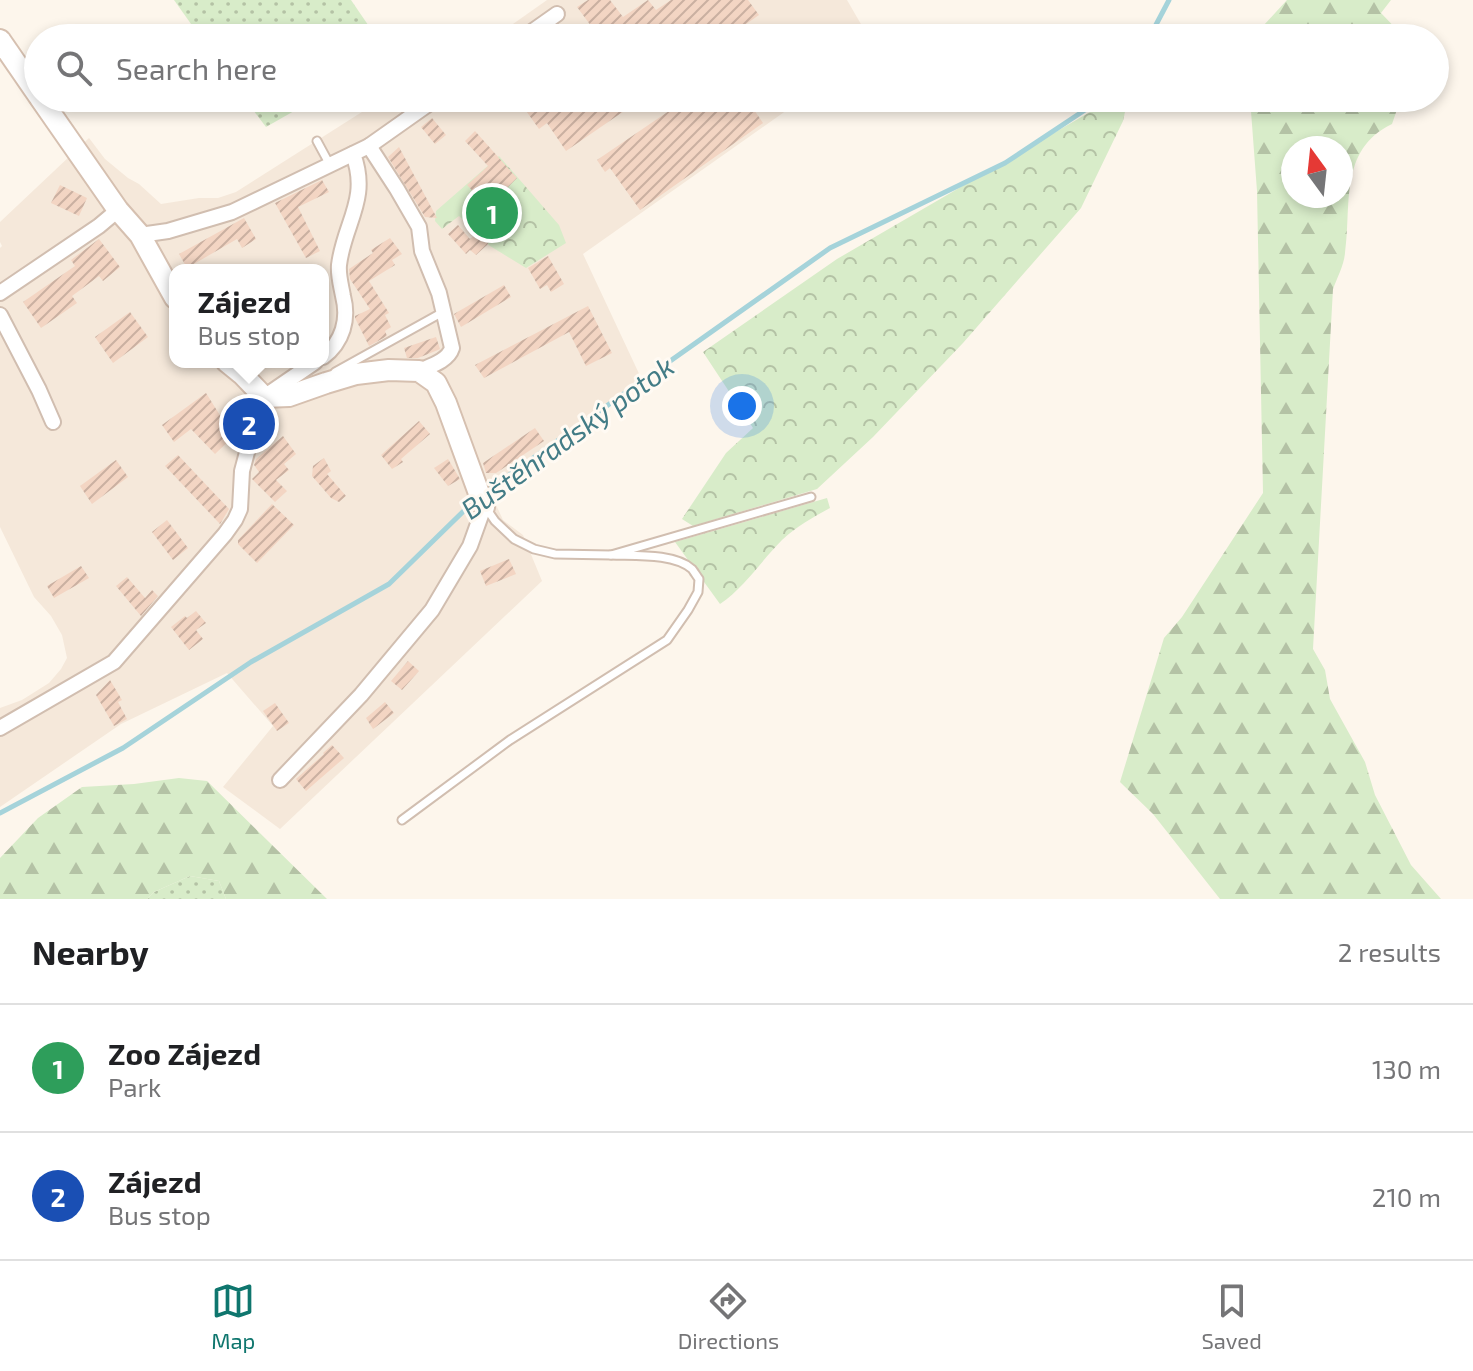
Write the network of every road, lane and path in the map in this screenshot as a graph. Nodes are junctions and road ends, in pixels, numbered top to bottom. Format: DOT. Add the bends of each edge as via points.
graph roads {
  1 [pos="557,14"];
  2 [pos="543,24"];
  3 [pos="0,40"];
  4 [pos="24,74"];
  5 [pos="50,112"];
  6 [pos="417,112"];
  7 [pos="317,141"];
  8 [pos="369,146"];
  9 [pos="353,154"];
  10 [pos="330,165"];
  11 [pos="118,210"];
  12 [pos="140,235"];
  13 [pos="169,287"];
  14 [pos="0,293"];
  15 [pos="444,312"];
  16 [pos="0,315"];
  17 [pos="329,351"];
  18 [pos="234,368"];
  19 [pos="306,368"];
  20 [pos="419,371"];
  21 [pos="326,383"];
  22 [pos="264,397"];
  23 [pos="53,422"];
  24 [pos="482,497"];
  25 [pos="811,497"];
  26 [pos="611,555"];
  27 [pos="0,728"];
  28 [pos="280,780"];
  29 [pos="402,820"];
  1 -- 2 [label="street"];
  3 -- 4 [label="street"];
  5 -- 11 [label="street"];
  6 -- 8 [label="street"];
  7 -- 10 [label="lane"];
  8 -- 9 [label="street"];
  8 -- 15 [label="street" via="419,227 424,261"];
  9 -- 10 [label="street"];
  9 -- 17 [label="street" via="359,196 338,272 347,313 339,342"];
  10 -- 12 [label="street" via="232,212"];
  11 -- 12 [label="street"];
  11 -- 14 [label="street"];
  12 -- 13 [label="street"];
  15 -- 20 [label="street" via="451,352"];
  15 -- 21 [label="lane" via="331,374"];
  16 -- 23 [label="street"];
  18 -- 22 [label="street"];
  19 -- 22 [label="street"];
  20 -- 21 [label="street" via="356,374"];
  20 -- 24 [label="street" via="436,383 446,403"];
  21 -- 22 [label="street" via="289,396"];
  22 -- 27 [label="street" via="242,471 240,509 225,534 114,662"];
  24 -- 26 [label="lane" via="495,521 534,549"];
  24 -- 28 [label="street" via="470,546 432,610"];
  25 -- 26 [label="lane"];
  26 -- 29 [label="lane" via="666,558 693,569 698,592 667,640 510,740"];
}
